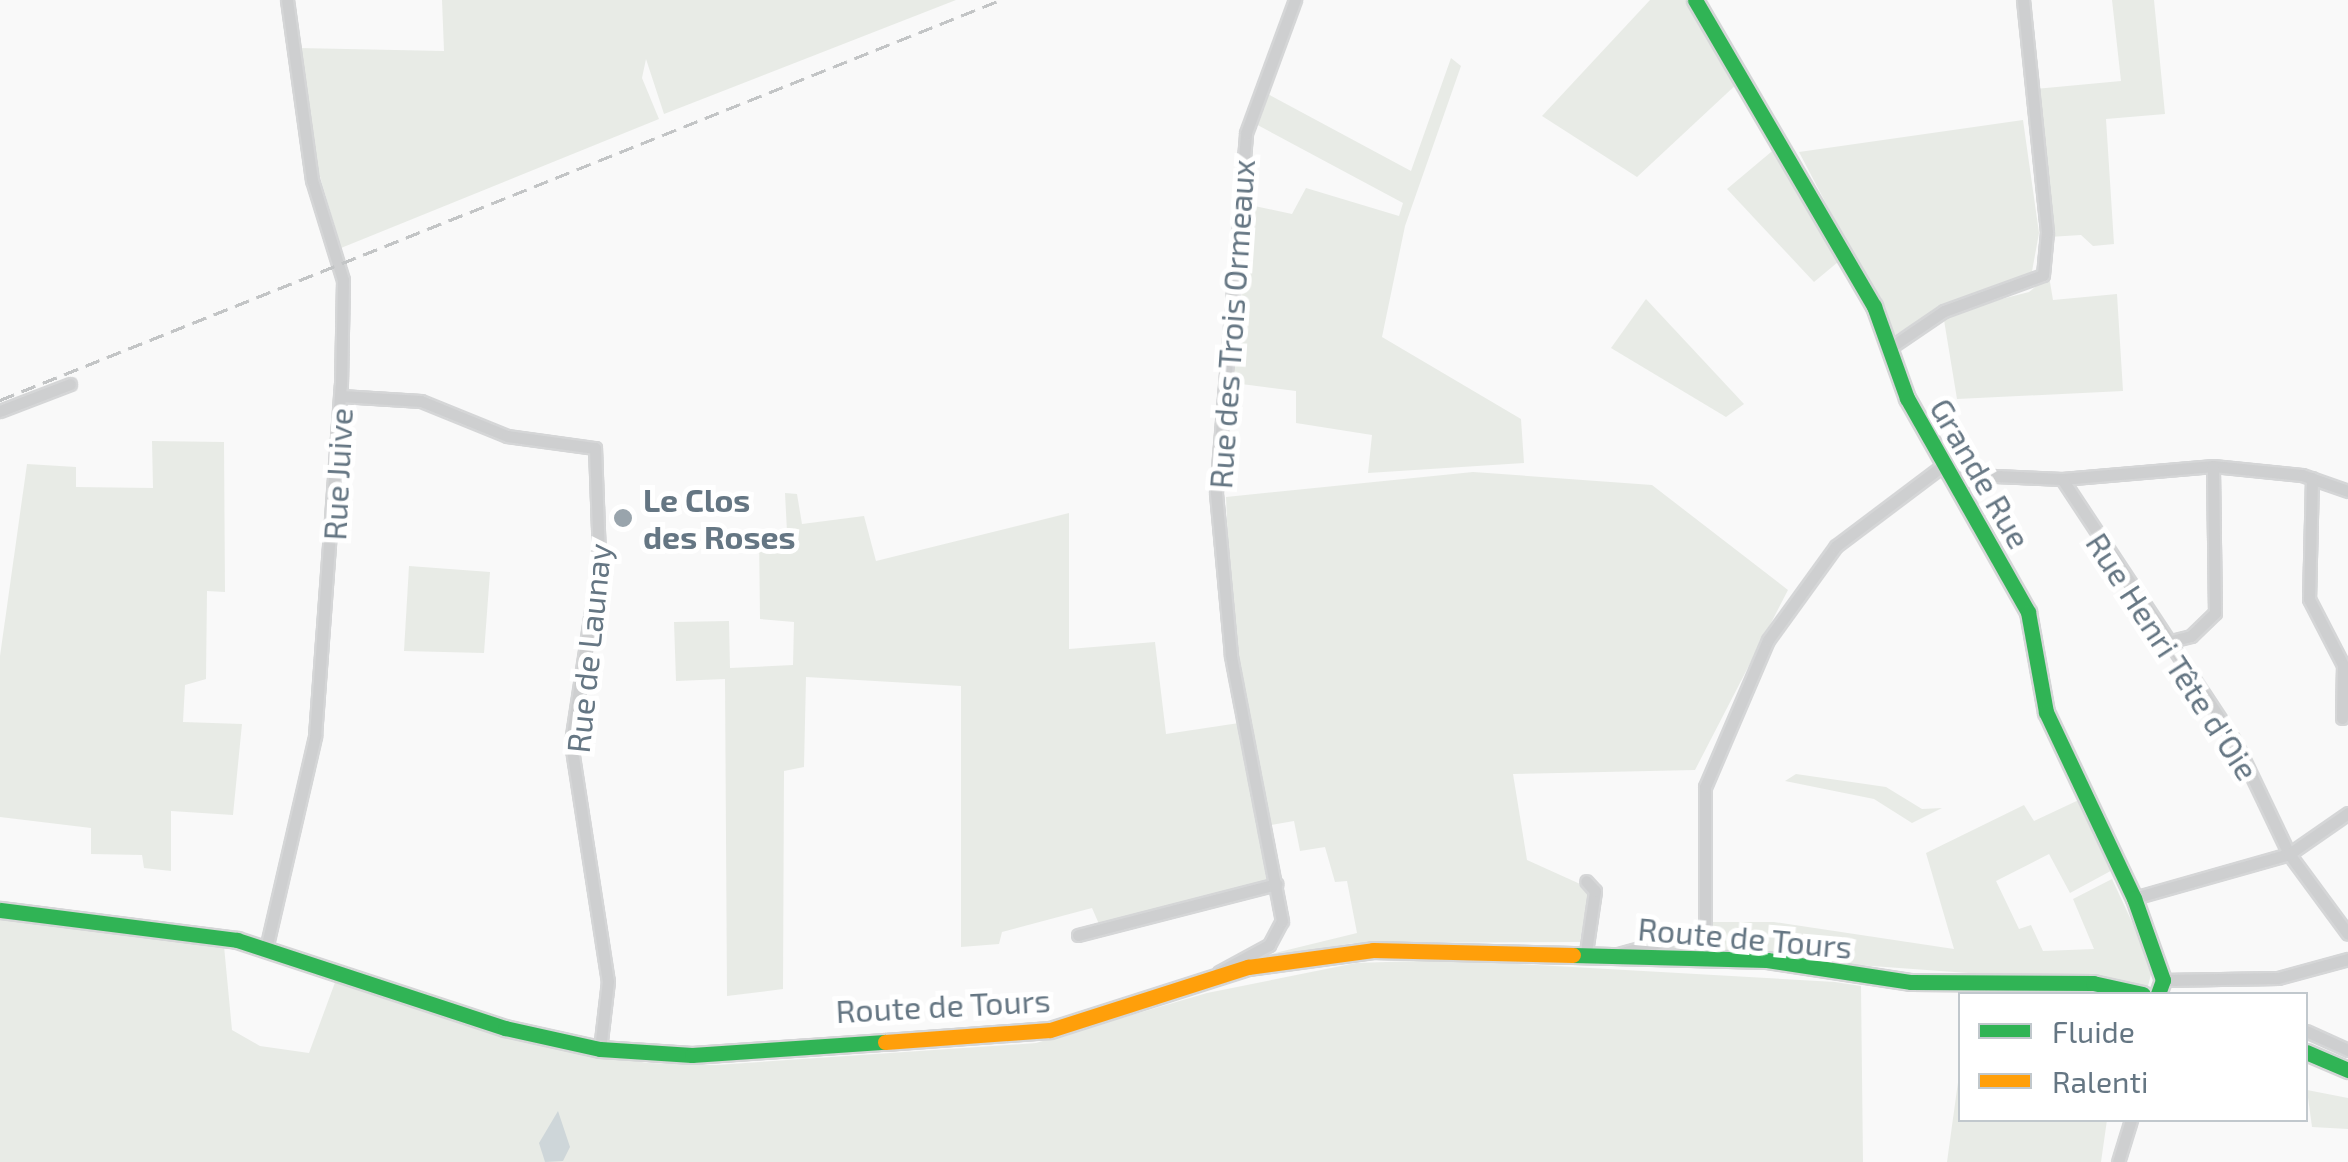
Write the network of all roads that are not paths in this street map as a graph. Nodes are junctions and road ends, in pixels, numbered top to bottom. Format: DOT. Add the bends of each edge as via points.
graph roads {
  1 [pos="287,0"];
  2 [pos="1294,0"];
  3 [pos="1695,0"];
  4 [pos="2023,0"];
  5 [pos="1891,347"];
  6 [pos="70,384"];
  7 [pos="341,396"];
  8 [pos="0,411"];
  9 [pos="2213,466"];
  10 [pos="1948,469"];
  11 [pos="2062,478"];
  12 [pos="2312,478"];
  13 [pos="2348,491"];
  14 [pos="2162,643"];
  15 [pos="2342,718"];
  16 [pos="2348,813"];
  17 [pos="2288,854"];
  18 [pos="1586,881"];
  19 [pos="1278,884"];
  20 [pos="2134,898"];
  21 [pos="0,910"];
  22 [pos="2348,934"];
  23 [pos="1078,935"];
  24 [pos="266,949"];
  25 [pos="1586,952"];
  26 [pos="1618,954"];
  27 [pos="2348,959"];
  28 [pos="1218,976"];
  29 [pos="2016,984"];
  30 [pos="2160,987"];
  31 [pos="2082,992"];
  32 [pos="2118,992"];
  33 [pos="2308,1031"];
  34 [pos="600,1049"];
  35 [pos="2348,1050"];
  36 [pos="2308,1053"];
  37 [pos="2348,1070"];
  38 [pos="2129,1122"];
  39 [pos="2118,1162"];
  1 -- 7 [label="street, Rue Juive" via="312,180 343,280"];
  2 -- 19 [label="street, Rue des Trois Ormeaux" via="1246,133 1216,492 1229,642"];
  3 -- 5 [label="main road, Grande Rue" via="1794,159"];
  4 -- 5 [label="street" via="2043,276 1944,311"];
  5 -- 10 [label="main road, Grande Rue"];
  6 -- 8 [label="street"];
  7 -- 24 [label="street, Rue Juive" via="316,736"];
  7 -- 34 [label="street, Rue de Launay" via="421,401 507,436 595,448 599,559 571,743 608,981"];
  9 -- 11 [label="street"];
  9 -- 12 [label="street"];
  9 -- 14 [label="street" via="2215,614 2192,636"];
  10 -- 11 [label="street"];
  10 -- 20 [label="main road, Grande Rue" via="2028,612 2046,712"];
  10 -- 26 [label="street" via="1836,546 1768,640 1705,787 1704,930"];
  11 -- 14 [label="street, Rue Henri Tête d'Oie"];
  12 -- 13 [label="street"];
  12 -- 15 [label="street" via="2309,599 2343,665"];
  14 -- 17 [label="street, Rue Henri Tête d'Oie" via="2236,743"];
  16 -- 17 [label="street"];
  17 -- 20 [label="street"];
  17 -- 22 [label="street, Rue Henri Tête d'Oie"];
  18 -- 25 [label="street" via="1595,891"];
  19 -- 23 [label="street"];
  19 -- 28 [label="street, Rue des Trois Ormeaux" via="1280,932"];
  20 -- 30 [label="main road, Grande Rue"];
  21 -- 24 [label="main road, Route de Tours" via="159,926"];
  24 -- 34 [label="main road, Route de Tours"];
  25 -- 26 [label="main road, Route de Tours"];
  25 -- 28 [label="main road, Route de Tours" via="1372,950"];
  26 -- 29 [label="main road, Route de Tours"];
  27 -- 30 [label="street" via="2278,978"];
  28 -- 34 [label="main road, Route de Tours" via="1050,1030 692,1056"];
  29 -- 31 [label="main road, Route de Tours"];
  29 -- 32 [label="main road, Route de Tours"];
  33 -- 35 [label="street"];
  36 -- 37 [label="main road"];
  38 -- 39 [label="street"];
}
